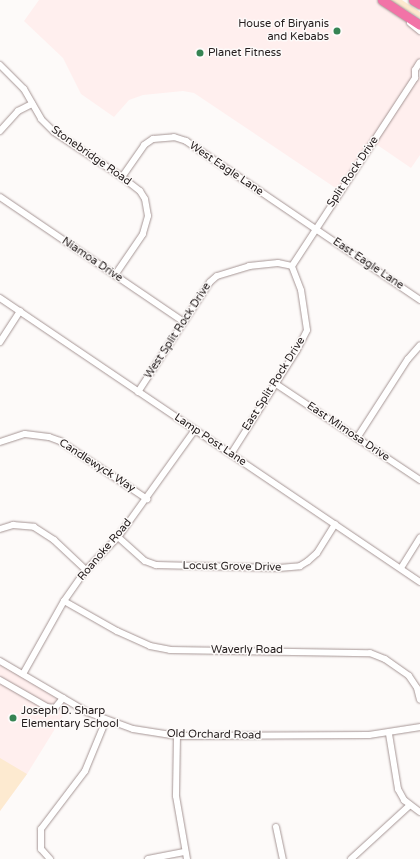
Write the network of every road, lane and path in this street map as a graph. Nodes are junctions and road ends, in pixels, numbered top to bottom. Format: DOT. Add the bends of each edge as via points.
graph roads {
  1 [pos="413,0"];
  2 [pos="385,3"];
  3 [pos="420,4"];
  4 [pos="420,25"];
  5 [pos="420,31"];
  6 [pos="420,62"];
  7 [pos="0,65"];
  8 [pos="418,78"];
  9 [pos="32,104"];
  10 [pos="0,131"];
  11 [pos="122,177"];
  12 [pos="0,197"];
  13 [pos="315,229"];
  14 [pos="292,266"];
  15 [pos="115,275"];
  16 [pos="0,298"];
  17 [pos="420,300"];
  18 [pos="20,311"];
  19 [pos="184,322"];
  20 [pos="0,342"];
  21 [pos="420,345"];
  22 [pos="276,384"];
  23 [pos="138,392"];
  24 [pos="195,430"];
  25 [pos="357,438"];
  26 [pos="0,442"];
  27 [pos="230,454"];
  28 [pos="420,480"];
  29 [pos="147,499"];
  30 [pos="335,524"];
  31 [pos="0,529"];
  32 [pos="118,537"];
  33 [pos="420,538"];
  34 [pos="401,568"];
  35 [pos="86,570"];
  36 [pos="420,582"];
  37 [pos="64,601"];
  38 [pos="0,661"];
  39 [pos="23,674"];
  40 [pos="0,680"];
  41 [pos="63,698"];
  42 [pos="420,700"];
  43 [pos="106,720"];
  44 [pos="420,727"];
  45 [pos="389,734"];
  46 [pos="177,736"];
  47 [pos="410,805"];
  48 [pos="420,812"];
  49 [pos="276,827"];
  50 [pos="185,852"];
  51 [pos="50,859"];
  52 [pos="148,859"];
  53 [pos="186,859"];
  54 [pos="283,859"];
  55 [pos="351,859"];
  1 -- 3 [label="highway"];
  2 -- 4 [label="highway"];
  2 -- 5 [label="street"];
  6 -- 8 [label="street, Split Rock Drive" via="415,70"];
  7 -- 9 [label="street, Stonebridge Road" via="24,89"];
  8 -- 13 [label="street, Split Rock Drive"];
  9 -- 10 [label="street" via="18,111"];
  9 -- 11 [label="street, Stonebridge Road" via="41,119 54,132"];
  11 -- 13 [label="street, West Eagle Lane" via="144,145 153,139 174,137 186,141"];
  11 -- 15 [label="street, Stonebridge Road" via="140,191 148,207 148,216 143,234"];
  12 -- 15 [label="street, Niamoa Drive"];
  13 -- 14 [label="street, Split Rock Drive"];
  13 -- 17 [label="street, East Eagle Lane"];
  14 -- 19 [label="street, West Split Rock Drive" via="278,263 225,272 210,282"];
  14 -- 22 [label="street, East Split Rock Drive" via="301,290 307,330"];
  15 -- 19 [label="street, Niamoa Drive"];
  16 -- 18 [label="street, Lamp Post Lane"];
  18 -- 20 [label="street"];
  18 -- 23 [label="street, Lamp Post Lane"];
  19 -- 23 [label="street, West Split Rock Drive"];
  21 -- 25 [label="street" via="408,359"];
  22 -- 25 [label="street, East Mimosa Drive"];
  22 -- 27 [label="street, East Split Rock Drive"];
  23 -- 24 [label="street, Lamp Post Lane"];
  24 -- 27 [label="street, Lamp Post Lane"];
  24 -- 29 [label="street, Roanoke Road"];
  25 -- 28 [label="street, East Mimosa Drive"];
  26 -- 29 [label="street, Candlewyck Way" via="25,434 49,436"];
  27 -- 30 [label="street, Lamp Post Lane"];
  29 -- 32 [label="street, Roanoke Road"];
  30 -- 32 [label="street, Locust Grove Drive" via="317,553 308,561 300,566 279,568 156,565 145,561"];
  30 -- 34 [label="street, Lamp Post Lane"];
  31 -- 35 [label="street" via="14,525 34,527 54,540"];
  32 -- 35 [label="street, Roanoke Road"];
  33 -- 34 [label="street"];
  34 -- 36 [label="street, Lamp Post Lane"];
  35 -- 37 [label="street, Roanoke Road"];
  37 -- 39 [label="street, Roanoke Road"];
  37 -- 42 [label="street, Waverly Road" via="116,631 150,646 170,650 370,653 385,658 409,676 417,688"];
  38 -- 39 [label="street, Old Orchard Road"];
  39 -- 41 [label="street, Old Orchard Road"];
  40 -- 41 [label="street" via="47,708 55,708"];
  41 -- 43 [label="street, Old Orchard Road"];
  43 -- 46 [label="street, Old Orchard Road" via="133,729"];
  43 -- 51 [label="street" via="85,770 41,829 41,849"];
  44 -- 45 [label="street, Old Orchard Road"];
  45 -- 46 [label="street, Old Orchard Road"];
  45 -- 47 [label="street" via="394,778 398,789"];
  46 -- 50 [label="street" via="176,796"];
  47 -- 48 [label="street"];
  47 -- 55 [label="street"];
  49 -- 54 [label="street"];
  50 -- 52 [label="street"];
  50 -- 53 [label="street"];
}
